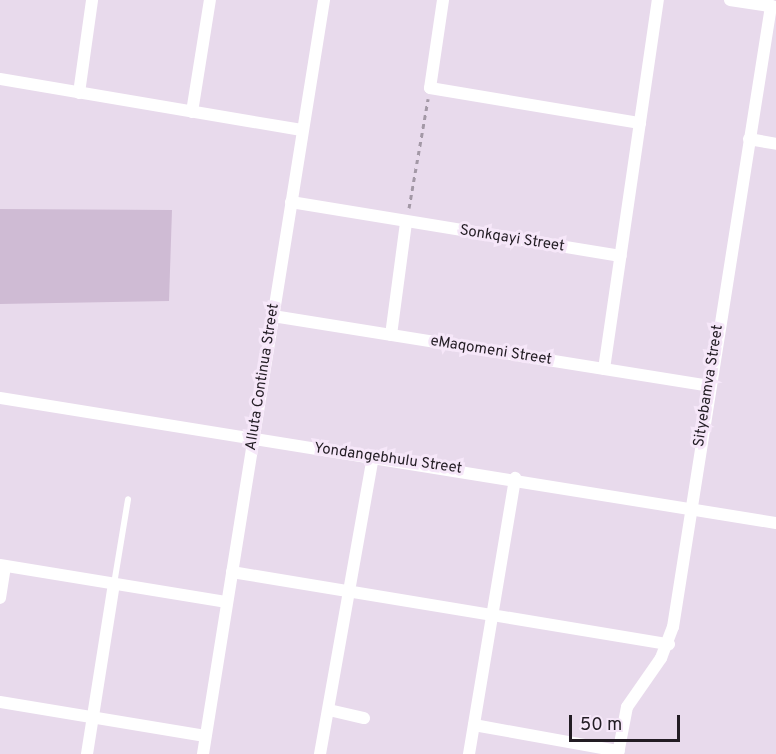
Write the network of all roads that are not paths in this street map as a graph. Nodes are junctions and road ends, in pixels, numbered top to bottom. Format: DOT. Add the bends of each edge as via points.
graph roads {
  1 [pos="92,0"];
  2 [pos="210,0"];
  3 [pos="324,0"];
  4 [pos="443,0"];
  5 [pos="658,0"];
  6 [pos="730,0"];
  7 [pos="773,6"];
  8 [pos="0,79"];
  9 [pos="79,93"];
  10 [pos="192,112"];
  11 [pos="640,123"];
  12 [pos="302,130"];
  13 [pos="748,139"];
  14 [pos="776,144"];
  15 [pos="291,202"];
  16 [pos="406,222"];
  17 [pos="621,256"];
  18 [pos="273,316"];
  19 [pos="391,335"];
  20 [pos="604,369"];
  21 [pos="709,386"];
  22 [pos="0,398"];
  23 [pos="253,440"];
  24 [pos="373,457"];
  25 [pos="515,478"];
  26 [pos="128,499"];
  27 [pos="690,509"];
  28 [pos="776,523"];
  29 [pos="2,566"];
  30 [pos="232,572"];
  31 [pos="114,584"];
  32 [pos="348,590"];
  33 [pos="0,598"];
  34 [pos="227,602"];
  35 [pos="492,615"];
  36 [pos="669,644"];
  37 [pos="0,702"];
  38 [pos="329,710"];
  39 [pos="93,717"];
  40 [pos="364,718"];
  41 [pos="474,725"];
  42 [pos="205,736"];
  43 [pos="619,753"];
  44 [pos="87,754"];
  45 [pos="202,754"];
  46 [pos="320,754"];
  47 [pos="469,754"];
  1 -- 9 [label="street"];
  2 -- 10 [label="street"];
  3 -- 12 [label="street, Alluta Continua Street"];
  4 -- 11 [label="street" via="430,88"];
  5 -- 11 [label="street"];
  6 -- 7 [label="street"];
  7 -- 13 [label="street, Sityebamva Street"];
  8 -- 9 [label="street"];
  9 -- 10 [label="street"];
  10 -- 12 [label="street"];
  11 -- 17 [label="street"];
  12 -- 15 [label="street, Alluta Continua Street"];
  13 -- 14 [label="street"];
  13 -- 21 [label="street, Sityebamva Street"];
  15 -- 16 [label="street, Sonkqayi Street"];
  15 -- 18 [label="street, Alluta Continua Street"];
  16 -- 17 [label="street, Sonkqayi Street"];
  16 -- 19 [label="street"];
  17 -- 20 [label="street"];
  18 -- 19 [label="street, eMaqomeni Street"];
  18 -- 23 [label="street, Alluta Continua Street"];
  19 -- 20 [label="street, eMaqomeni Street"];
  20 -- 21 [label="street, eMaqomeni Street"];
  21 -- 27 [label="street, Sityebamva Street"];
  22 -- 23 [label="street, Yondangebhulu Street"];
  23 -- 24 [label="street, Yondangebhulu Street"];
  23 -- 30 [label="street, Alluta Continua Street"];
  24 -- 25 [label="street, Yondangebhulu Street"];
  24 -- 32 [label="street"];
  25 -- 27 [label="street, Yondangebhulu Street"];
  25 -- 35 [label="street"];
  26 -- 31 [label="lane"];
  27 -- 28 [label="street, Yondangebhulu Street"];
  27 -- 36 [label="street, Sityebamva Street"];
  29 -- 31 [label="street"];
  29 -- 33 [label="street"];
  30 -- 32 [label="street"];
  30 -- 34 [label="street, Alluta Continua Street"];
  31 -- 34 [label="street"];
  31 -- 39 [label="street"];
  32 -- 35 [label="street"];
  32 -- 38 [label="street"];
  34 -- 42 [label="street, Alluta Continua Street"];
  35 -- 36 [label="street"];
  35 -- 41 [label="street"];
  36 -- 43 [label="street, Sityebamva Street" via="627,707"];
  37 -- 39 [label="street"];
  38 -- 40 [label="street"];
  38 -- 46 [label="street"];
  39 -- 42 [label="street"];
  39 -- 44 [label="street"];
  41 -- 43 [label="street"];
  41 -- 47 [label="street"];
  42 -- 45 [label="street, Alluta Continua Street"];
}
